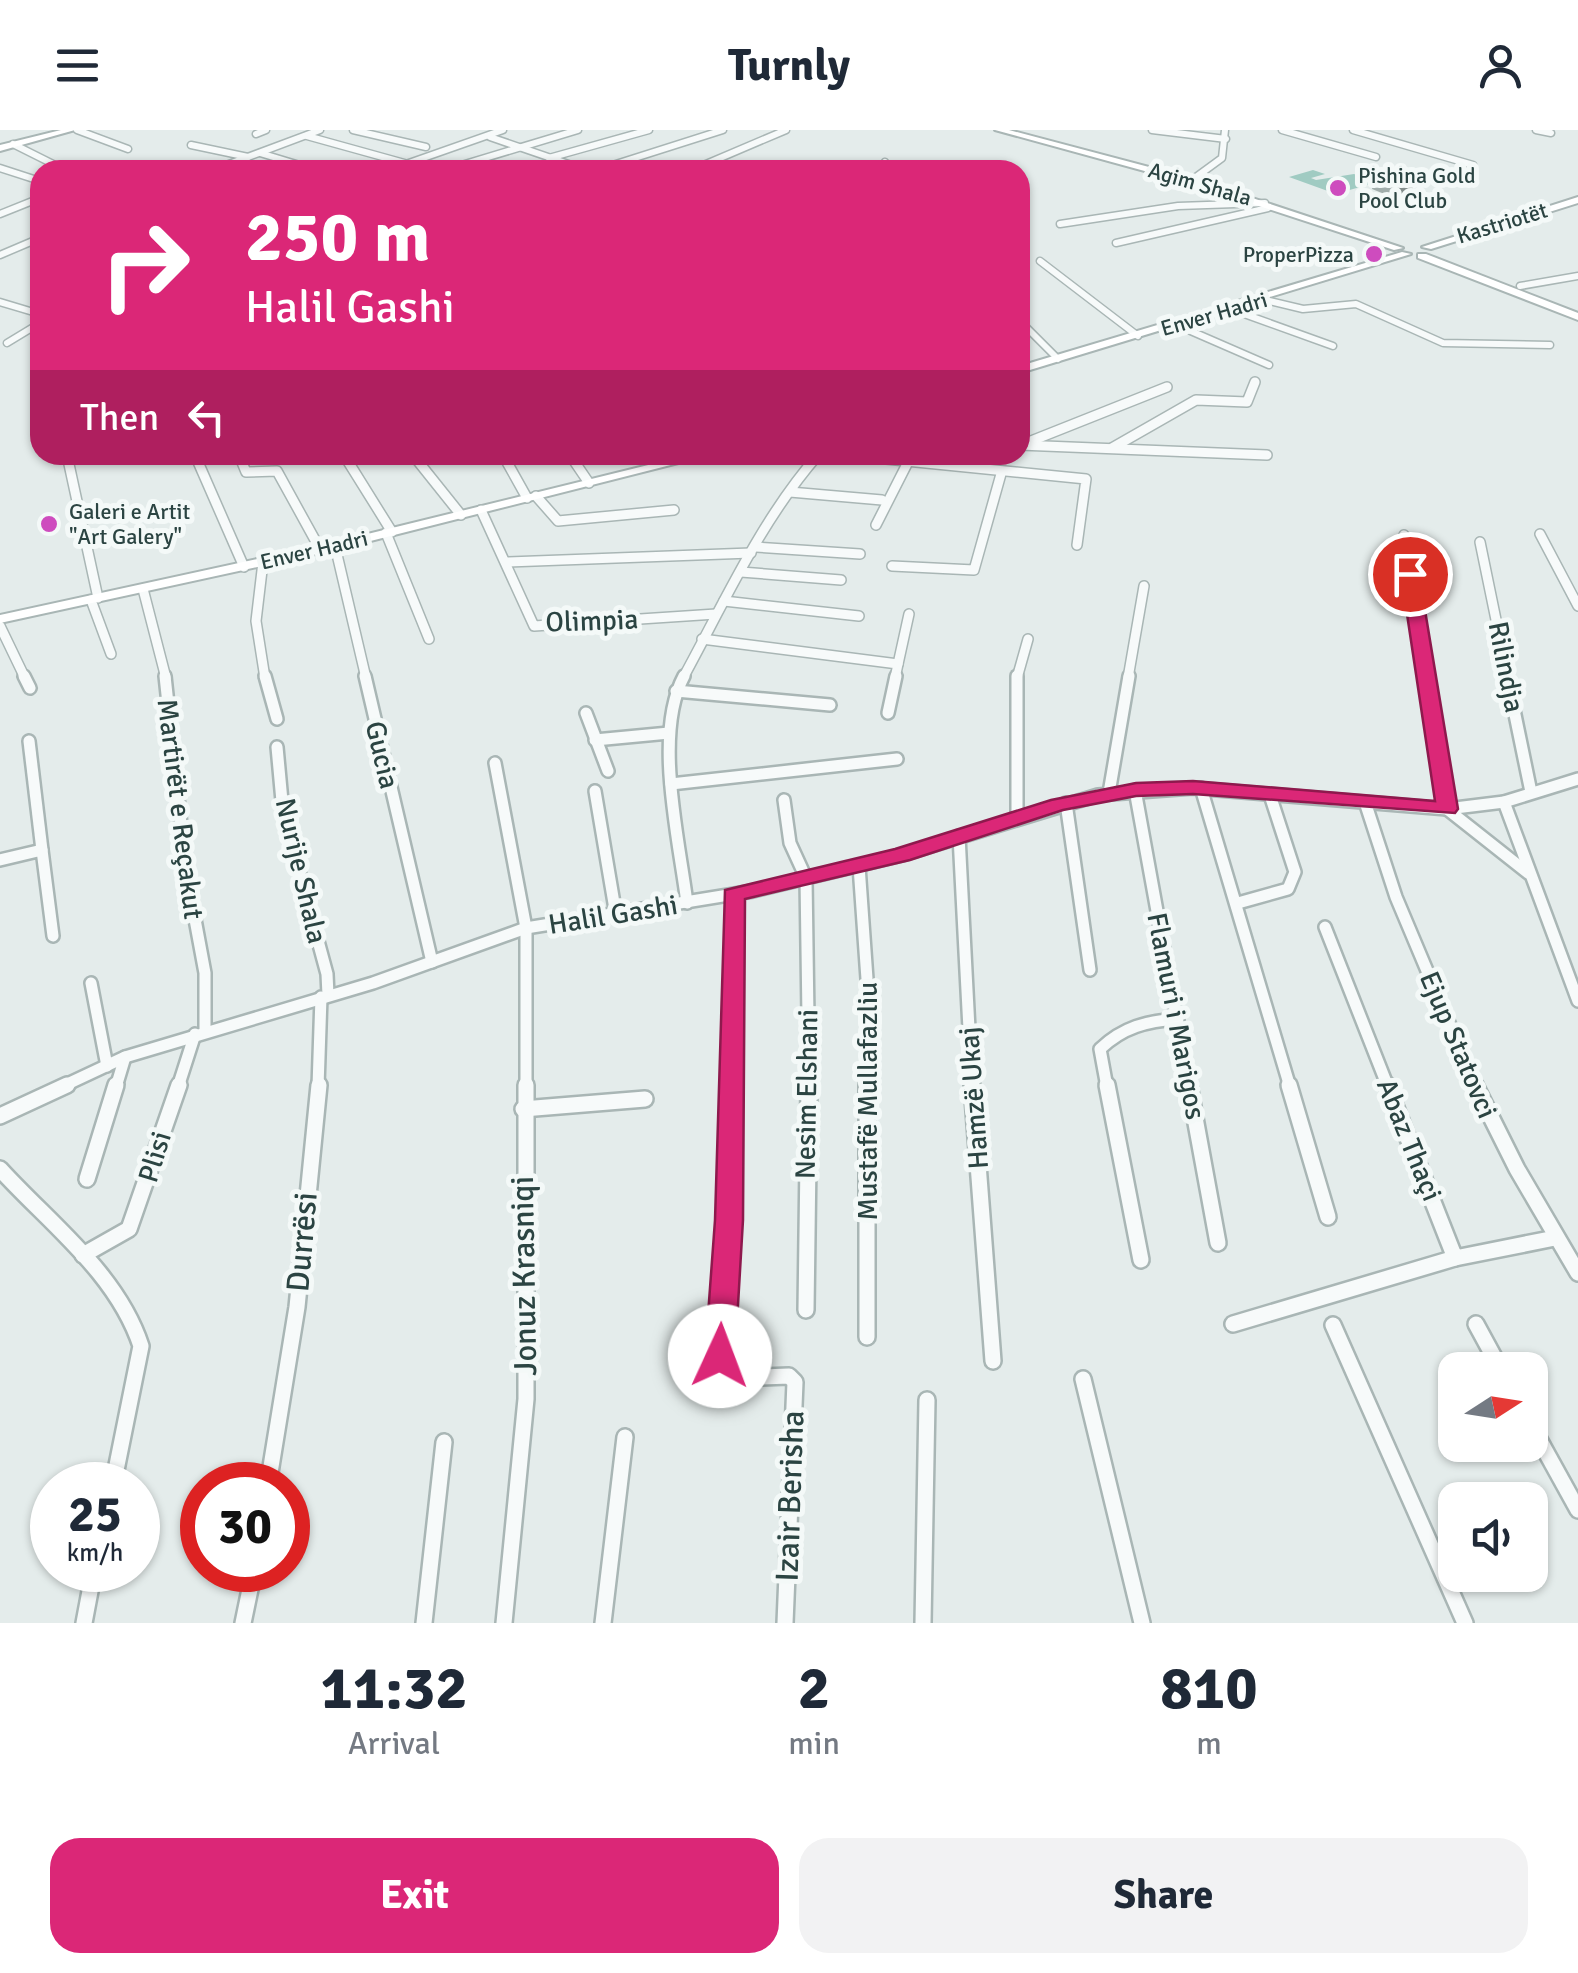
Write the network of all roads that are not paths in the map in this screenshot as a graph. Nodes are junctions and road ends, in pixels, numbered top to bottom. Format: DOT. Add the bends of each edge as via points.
graph roads {
  1 [pos="58,130"];
  2 [pos="74,130"];
  3 [pos="266,130"];
  4 [pos="320,130"];
  5 [pos="354,130"];
  6 [pos="503,130"];
  7 [pos="578,130"];
  8 [pos="649,130"];
  9 [pos="723,130"];
  10 [pos="786,130"];
  11 [pos="1000,130"];
  12 [pos="1021,130"];
  13 [pos="1152,130"];
  14 [pos="1282,130"];
  15 [pos="1352,130"];
  16 [pos="1536,130"];
  17 [pos="1551,133"];
  18 [pos="256,134"];
  19 [pos="1226,134"];
  20 [pos="307,136"];
  21 [pos="490,138"];
  22 [pos="13,144"];
  23 [pos="190,145"];
  24 [pos="518,145"];
  25 [pos="0,146"];
  26 [pos="426,147"];
  27 [pos="128,149"];
  28 [pos="260,152"];
  29 [pos="248,157"];
  30 [pos="1376,157"];
  31 [pos="549,158"];
  32 [pos="45,160"];
  33 [pos="240,160"];
  34 [pos="285,160"];
  35 [pos="394,160"];
  36 [pos="421,160"];
  37 [pos="474,160"];
  38 [pos="556,160"];
  39 [pos="628,160"];
  40 [pos="716,160"];
  41 [pos="1473,165"];
  42 [pos="0,168"];
  43 [pos="1196,177"];
  44 [pos="30,178"];
  45 [pos="1578,200"];
  46 [pos="30,202"];
  47 [pos="1265,203"];
  48 [pos="1276,206"];
  49 [pos="1,212"];
  50 [pos="1060,224"];
  51 [pos="30,242"];
  52 [pos="1116,243"];
  53 [pos="1404,249"];
  54 [pos="1427,251"];
  55 [pos="0,255"];
  56 [pos="1040,261"];
  57 [pos="1578,276"];
  58 [pos="1520,286"];
  59 [pos="1265,300"];
  60 [pos="0,302"];
  61 [pos="1233,310"];
  62 [pos="30,311"];
  63 [pos="1578,314"];
  64 [pos="1178,326"];
  65 [pos="30,329"];
  66 [pos="1030,331"];
  67 [pos="1138,336"];
  68 [pos="6,343"];
  69 [pos="1333,346"];
  70 [pos="1550,346"];
  71 [pos="1058,359"];
  72 [pos="1269,364"];
  73 [pos="1030,367"];
  74 [pos="1256,382"];
  75 [pos="1167,388"];
  76 [pos="1030,441"];
  77 [pos="1030,445"];
  78 [pos="1112,448"];
  79 [pos="1267,455"];
  80 [pos="69,465"];
  81 [pos="199,465"];
  82 [pos="243,465"];
  83 [pos="350,465"];
  84 [pos="421,465"];
  85 [pos="510,465"];
  86 [pos="577,465"];
  87 [pos="663,465"];
  88 [pos="810,465"];
  89 [pos="906,465"];
  90 [pos="916,465"];
  91 [pos="1001,474"];
  92 [pos="589,483"];
  93 [pos="790,492"];
  94 [pos="531,497"];
  95 [pos="882,500"];
  96 [pos="481,510"];
  97 [pos="674,510"];
  98 [pos="461,515"];
  99 [pos="876,525"];
  100 [pos="389,532"];
  101 [pos="1540,534"];
  102 [pos="1404,535"];
  103 [pos="1480,542"];
  104 [pos="1077,545"];
  105 [pos="328,548"];
  106 [pos="754,550"];
  107 [pos="860,554"];
  108 [pos="263,562"];
  109 [pos="507,562"];
  110 [pos="892,566"];
  111 [pos="244,567"];
  112 [pos="740,572"];
  113 [pos="840,580"];
  114 [pos="1144,586"];
  115 [pos="143,589"];
  116 [pos="94,599"];
  117 [pos="724,601"];
  118 [pos="1578,606"];
  119 [pos="716,614"];
  120 [pos="909,614"];
  121 [pos="859,616"];
  122 [pos="0,623"];
  123 [pos="429,639"];
  124 [pos="702,639"];
  125 [pos="1028,639"];
  126 [pos="111,654"];
  127 [pos="898,664"];
  128 [pos="30,688"];
  129 [pos="676,691"];
  130 [pos="830,705"];
  131 [pos="586,713"];
  132 [pos="888,713"];
  133 [pos="277,719"];
  134 [pos="669,733"];
  135 [pos="595,740"];
  136 [pos="29,741"];
  137 [pos="278,747"];
  138 [pos="898,759"];
  139 [pos="495,764"];
  140 [pos="608,771"];
  141 [pos="1578,779"];
  142 [pos="671,784"];
  143 [pos="1202,788"];
  144 [pos="594,790"];
  145 [pos="1136,790"];
  146 [pos="1531,792"];
  147 [pos="1108,794"];
  148 [pos="1270,795"];
  149 [pos="784,800"];
  150 [pos="1504,802"];
  151 [pos="1066,803"];
  152 [pos="1366,805"];
  153 [pos="1447,809"];
  154 [pos="1017,817"];
  155 [pos="959,836"];
  156 [pos="42,850"];
  157 [pos="0,860"];
  158 [pos="859,866"];
  159 [pos="1528,873"];
  160 [pos="806,878"];
  161 [pos="734,895"];
  162 [pos="687,903"];
  163 [pos="1238,903"];
  164 [pos="616,915"];
  165 [pos="526,928"];
  166 [pos="1325,928"];
  167 [pos="53,936"];
  168 [pos="432,962"];
  169 [pos="1090,970"];
  170 [pos="91,983"];
  171 [pos="325,996"];
  172 [pos="1577,999"];
  173 [pos="1178,1019"];
  174 [pos="200,1032"];
  175 [pos="126,1057"];
  176 [pos="107,1066"];
  177 [pos="646,1099"];
  178 [pos="523,1109"];
  179 [pos="0,1116"];
  180 [pos="0,1170"];
  181 [pos="87,1179"];
  182 [pos="1328,1216"];
  183 [pos="1556,1238"];
  184 [pos="1218,1243"];
  185 [pos="83,1255"];
  186 [pos="1455,1258"];
  187 [pos="1140,1260"];
  188 [pos="1578,1273"];
  189 [pos="806,1310"];
  190 [pos="1233,1324"];
  191 [pos="1476,1324"];
  192 [pos="1334,1325"];
  193 [pos="866,1337"];
  194 [pos="1491,1352"];
  195 [pos="993,1361"];
  196 [pos="1083,1380"];
  197 [pos="927,1400"];
  198 [pos="625,1438"];
  199 [pos="444,1442"];
  200 [pos="1548,1455"];
  201 [pos="118,1462"];
  202 [pos="272,1462"];
  203 [pos="1578,1510"];
  204 [pos="90,1592"];
  205 [pos="249,1592"];
  206 [pos="84,1623"];
  207 [pos="243,1623"];
  208 [pos="424,1623"];
  209 [pos="504,1623"];
  210 [pos="603,1623"];
  211 [pos="786,1623"];
  212 [pos="922,1623"];
  213 [pos="1142,1623"];
  214 [pos="1464,1623"];
  1 -- 25 [label="main road"];
  2 -- 22 [label="main road"];
  2 -- 27 [label="street"];
  3 -- 18 [label="street"];
  4 -- 20 [label="street"];
  5 -- 26 [label="street"];
  6 -- 21 [label="street"];
  7 -- 24 [label="street"];
  8 -- 31 [label="street"];
  9 -- 39 [label="street"];
  10 -- 40 [label="street"];
  11 -- 47 [label="main road, Agim Shala"];
  12 -- 43 [label="main road, Agim Shala"];
  13 -- 19 [label="street"];
  14 -- 30 [label="street"];
  15 -- 41 [label="street"];
  16 -- 17 [label="street"];
  19 -- 43 [label="street" via="1222,158"];
  20 -- 28 [label="street"];
  20 -- 35 [label="street"];
  21 -- 24 [label="street"];
  21 -- 36 [label="street"];
  22 -- 25 [label="main road"];
  22 -- 32 [label="street"];
  23 -- 29 [label="street"];
  24 -- 31 [label="street"];
  24 -- 37 [label="street"];
  28 -- 29 [label="street"];
  28 -- 34 [label="street"];
  29 -- 33 [label="street"];
  31 -- 38 [label="street"];
  42 -- 44 [label="street"];
  43 -- 53 [label="main road, Agim Shala"];
  45 -- 54 [label="main road, Kastriotët"];
  46 -- 49 [label="street"];
  47 -- 48 [label="main road, Agim Shala"];
  47 -- 50 [label="street" via="1178,206"];
  48 -- 52 [label="street"];
  48 -- 53 [label="main road, Agim Shala"];
  51 -- 55 [label="street"];
  53 -- 54 [label="main road, Agim Shala"];
  53 -- 59 [label="main road, Enver Hadri"];
  54 -- 58 [label="main road, Agim Shala"];
  54 -- 63 [label="main road, Agim Shala"];
  56 -- 67 [label="street"];
  57 -- 58 [label="street"];
  58 -- 63 [label="main road, Agim Shala"];
  59 -- 61 [label="main road, Enver Hadri"];
  59 -- 70 [label="street" via="1303,309 1356,304 1444,343"];
  60 -- 62 [label="street"];
  61 -- 64 [label="main road, Enver Hadri"];
  61 -- 69 [label="street"];
  64 -- 67 [label="main road, Enver Hadri"];
  64 -- 72 [label="street"];
  65 -- 68 [label="street"];
  66 -- 71 [label="street"];
  67 -- 71 [label="main road, Enver Hadri"];
  71 -- 73 [label="main road, Enver Hadri"];
  74 -- 78 [label="street" via="1247,402 1196,400"];
  75 -- 76 [label="street"];
  77 -- 78 [label="street"];
  78 -- 79 [label="street"];
  80 -- 116 [label="street"];
  81 -- 111 [label="street"];
  82 -- 105 [label="street, Gucia" via="246,472 278,471"];
  83 -- 100 [label="street"];
  84 -- 98 [label="street"];
  85 -- 94 [label="street"];
  86 -- 92 [label="street"];
  87 -- 92 [label="main road, Enver Hadri"];
  88 -- 93 [label="street"];
  89 -- 99 [label="street"];
  90 -- 91 [label="street"];
  91 -- 104 [label="street" via="1086,479"];
  91 -- 110 [label="street" via="974,570"];
  92 -- 94 [label="main road, Enver Hadri"];
  93 -- 95 [label="street"];
  93 -- 106 [label="street"];
  94 -- 96 [label="main road, Enver Hadri"];
  94 -- 97 [label="street" via="558,521"];
  96 -- 98 [label="main road, Enver Hadri"];
  96 -- 109 [label="street, Olimpia"];
  98 -- 100 [label="main road, Enver Hadri"];
  100 -- 105 [label="main road, Enver Hadri"];
  100 -- 123 [label="street"];
  101 -- 118 [label="street"];
  102 -- 153 [label="street"];
  103 -- 146 [label="street, Rilindja"];
  105 -- 108 [label="main road, Enver Hadri"];
  105 -- 168 [label="street, Gucia"];
  106 -- 107 [label="street"];
  106 -- 109 [label="street"];
  106 -- 112 [label="street"];
  108 -- 111 [label="main road, Enver Hadri"];
  108 -- 133 [label="street" via="258,647"];
  109 -- 119 [label="street, Olimpia" via="534,626"];
  111 -- 115 [label="main road, Enver Hadri"];
  112 -- 113 [label="street"];
  112 -- 117 [label="street"];
  114 -- 147 [label="street"];
  115 -- 116 [label="main road, Enver Hadri"];
  115 -- 174 [label="street, Martirët e Reçakut" via="165,685 186,870 211,1008"];
  116 -- 122 [label="main road, Enver Hadri"];
  116 -- 126 [label="street"];
  117 -- 119 [label="street"];
  117 -- 121 [label="street"];
  119 -- 124 [label="street"];
  120 -- 127 [label="street"];
  122 -- 128 [label="street, Enver Hadri"];
  124 -- 127 [label="street"];
  124 -- 129 [label="street"];
  125 -- 154 [label="street" via="1014,687"];
  127 -- 132 [label="street"];
  129 -- 130 [label="street"];
  129 -- 134 [label="street"];
  131 -- 135 [label="street"];
  134 -- 135 [label="street"];
  134 -- 142 [label="street"];
  135 -- 140 [label="street"];
  136 -- 156 [label="street"];
  137 -- 171 [label="street, Nurije Shala" via="283,812 327,974"];
  138 -- 142 [label="street"];
  139 -- 165 [label="street, Jonuz Krasniqi"];
  141 -- 146 [label="street, Halil Gashi"];
  142 -- 162 [label="street"];
  143 -- 145 [label="street, Halil Gashi"];
  143 -- 148 [label="street, Halil Gashi"];
  143 -- 163 [label="street"];
  144 -- 164 [label="street"];
  145 -- 147 [label="street, Halil Gashi"];
  145 -- 173 [label="street, Flamuri i Marigos"];
  146 -- 150 [label="street, Halil Gashi"];
  147 -- 151 [label="street, Halil Gashi"];
  148 -- 152 [label="street, Halil Gashi"];
  148 -- 163 [label="street" via="1295,872 1288,890"];
  149 -- 160 [label="street, Nesim Elshani" via="790,843"];
  150 -- 153 [label="street, Halil Gashi"];
  150 -- 159 [label="street"];
  151 -- 154 [label="street, Halil Gashi"];
  151 -- 169 [label="street"];
  152 -- 153 [label="street, Halil Gashi"];
  152 -- 183 [label="street, Ejup Statovci" via="1374,841 1461,1059"];
  153 -- 159 [label="street"];
  154 -- 155 [label="street, Halil Gashi"];
  155 -- 158 [label="street, Halil Gashi"];
  155 -- 195 [label="street, Hamzë Ukaj"];
  156 -- 157 [label="street"];
  156 -- 167 [label="street"];
  158 -- 160 [label="street, Halil Gashi"];
  158 -- 193 [label="street, Mustafë Mullafazliu" via="868,979"];
  159 -- 172 [label="street"];
  160 -- 161 [label="street, Halil Gashi"];
  160 -- 189 [label="street, Nesim Elshani"];
  161 -- 162 [label="street, Halil Gashi"];
  161 -- 211 [label="street, Izair Berisha" via="720,1356 733,1378 789,1376 795,1382"];
  162 -- 164 [label="street, Halil Gashi"];
  163 -- 182 [label="street"];
  164 -- 165 [label="street, Halil Gashi"];
  165 -- 168 [label="street, Halil Gashi"];
  165 -- 178 [label="street, Jonuz Krasniqi"];
  166 -- 186 [label="street, Abaz Thaçi"];
  168 -- 171 [label="street, Halil Gashi"];
  170 -- 176 [label="street"];
  171 -- 174 [label="street, Halil Gashi"];
  171 -- 202 [label="street, Durrësi" via="297,1307"];
  173 -- 184 [label="street, Flamuri i Marigos"];
  173 -- 187 [label="street" via="1140,1021 1114,1033 1100,1049"];
  174 -- 175 [label="street, Halil Gashi"];
  174 -- 185 [label="street, Plisi" via="129,1229"];
  175 -- 176 [label="street, Halil Gashi"];
  175 -- 181 [label="street"];
  176 -- 179 [label="street, Halil Gashi"];
  177 -- 178 [label="street"];
  178 -- 209 [label="street, Jonuz Krasniqi" via="526,1399"];
  180 -- 185 [label="street"];
  183 -- 186 [label="street"];
  183 -- 188 [label="street, Ejup Statovci"];
  185 -- 201 [label="street" via="138,1330 141,1346"];
  186 -- 190 [label="street"];
  191 -- 194 [label="street"];
  192 -- 214 [label="street"];
  196 -- 213 [label="street"];
  197 -- 212 [label="street"];
  198 -- 210 [label="street"];
  199 -- 208 [label="street"];
  200 -- 203 [label="street"];
  204 -- 206 [label="street"];
  205 -- 207 [label="street"];
}
